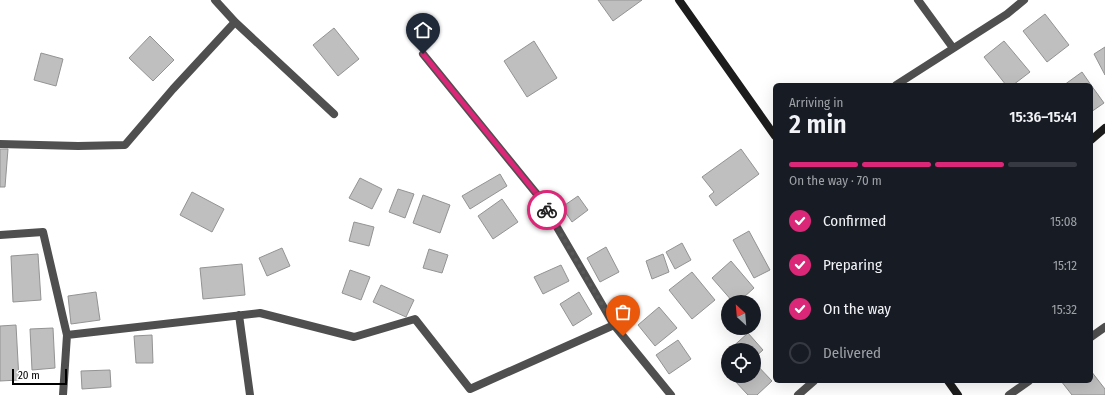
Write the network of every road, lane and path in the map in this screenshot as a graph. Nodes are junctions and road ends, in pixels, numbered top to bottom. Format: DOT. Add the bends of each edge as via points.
graph roads {
  1 [pos="215,0"];
  2 [pos="678,0"];
  3 [pos="918,0"];
  4 [pos="1024,0"];
  5 [pos="235,22"];
  6 [pos="953,48"];
  7 [pos="423,54"];
  8 [pos="899,83"];
  9 [pos="334,114"];
  10 [pos="1105,128"];
  11 [pos="773,133"];
  12 [pos="1093,138"];
  13 [pos="0,144"];
  14 [pos="0,235"];
  15 [pos="239,315"];
  16 [pos="614,325"];
  17 [pos="1105,327"];
  18 [pos="67,335"];
  19 [pos="1093,336"];
  20 [pos="812,383"];
  21 [pos="949,383"];
  22 [pos="1026,383"];
  23 [pos="63,395"];
  24 [pos="250,395"];
  25 [pos="671,395"];
  26 [pos="798,395"];
  27 [pos="958,395"];
  28 [pos="1009,395"];
  1 -- 5 [label="street"];
  2 -- 11 [label="street"];
  3 -- 6 [label="street"];
  4 -- 6 [label="street" via="1007,14"];
  5 -- 9 [label="street"];
  5 -- 13 [label="street" via="172,89 125,145"];
  6 -- 8 [label="street"];
  7 -- 16 [label="street" via="540,198"];
  10 -- 12 [label="street"];
  14 -- 18 [label="street" via="43,232"];
  15 -- 16 [label="street" via="260,313 354,337 415,319 470,389"];
  15 -- 18 [label="street"];
  15 -- 24 [label="street"];
  16 -- 25 [label="street"];
  17 -- 19 [label="street"];
  18 -- 23 [label="street"];
  20 -- 26 [label="street"];
  21 -- 27 [label="street"];
  22 -- 28 [label="street"];
}
